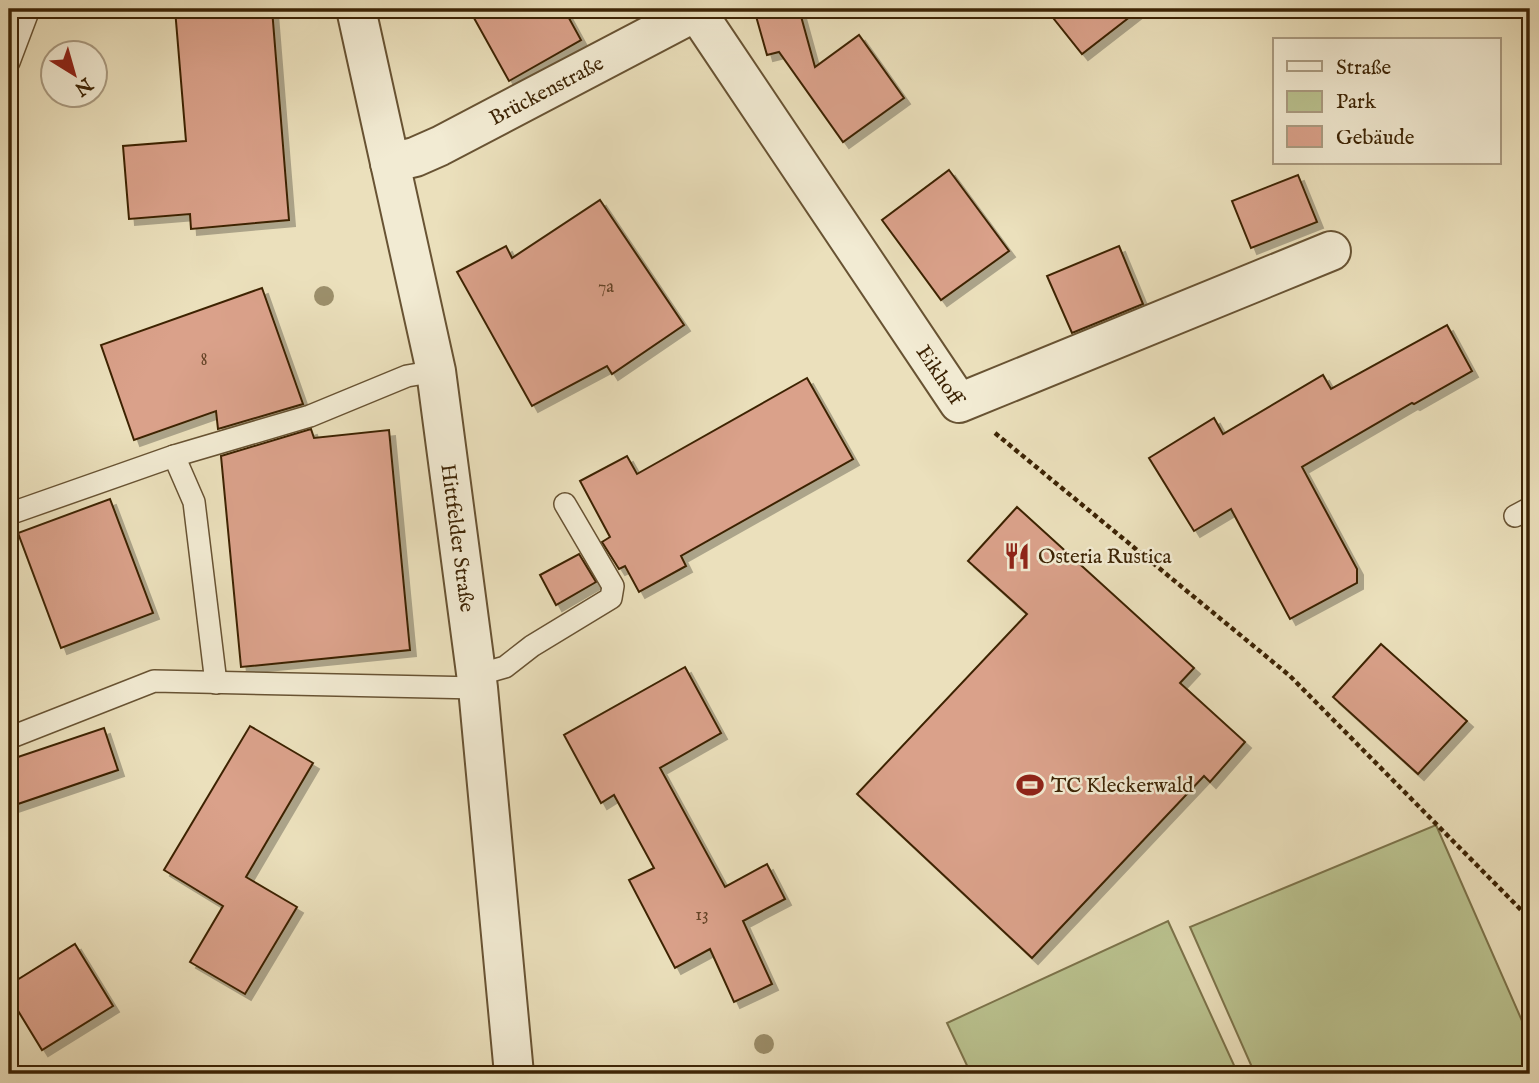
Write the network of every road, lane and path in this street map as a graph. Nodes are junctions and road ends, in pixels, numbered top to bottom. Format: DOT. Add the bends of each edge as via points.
graph roads {
  1 [pos="29,9"];
  2 [pos="356,9"];
  3 [pos="698,10"];
  4 [pos="9,62"];
  5 [pos="390,163"];
  6 [pos="1331,251"];
  7 [pos="436,371"];
  8 [pos="959,403"];
  9 [pos="174,456"];
  10 [pos="565,504"];
  11 [pos="9,514"];
  12 [pos="477,681"];
  13 [pos="216,683"];
  14 [pos="9,738"];
  15 [pos="1530,919"];
  16 [pos="514,1074"];
  1 -- 4 [label="lane"];
  2 -- 5 [label="street, Hittfelder Straße"];
  3 -- 5 [label="street, Brückenstraße" via="440,146"];
  3 -- 8 [label="street, Eikhoff"];
  5 -- 7 [label="street, Hittfelder Straße"];
  6 -- 8 [label="street, Eikhoff"];
  7 -- 9 [label="lane" via="407,376 310,416"];
  7 -- 12 [label="street, Hittfelder Straße"];
  8 -- 15 [label="path" via="1290,676"];
  9 -- 11 [label="lane"];
  9 -- 13 [label="lane" via="194,502"];
  10 -- 12 [label="lane" via="613,586 611,598"];
  12 -- 13 [label="lane"];
  12 -- 16 [label="street, Hittfelder Straße"];
  13 -- 14 [label="lane" via="154,681"];
}
